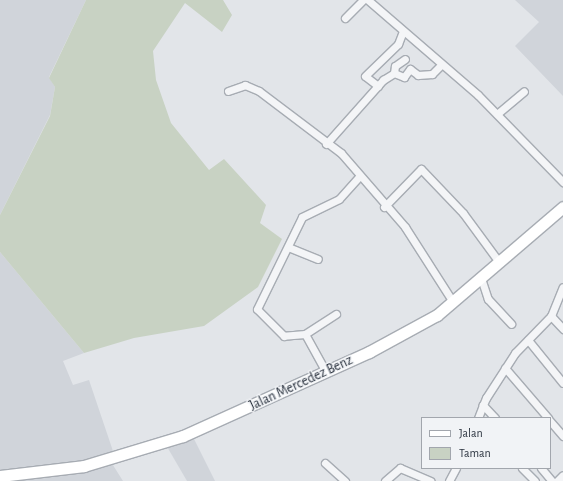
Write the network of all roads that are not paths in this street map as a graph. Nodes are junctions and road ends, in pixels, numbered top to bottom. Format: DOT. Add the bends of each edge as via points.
graph roads {
  1 [pos="363,0"];
  2 [pos="368,0"];
  3 [pos="344,18"];
  4 [pos="403,31"];
  5 [pos="406,58"];
  6 [pos="441,65"];
  7 [pos="394,73"];
  8 [pos="378,86"];
  9 [pos="228,92"];
  10 [pos="524,92"];
  11 [pos="497,114"];
  12 [pos="326,144"];
  13 [pos="358,177"];
  14 [pos="563,182"];
  15 [pos="384,207"];
  16 [pos="563,207"];
  17 [pos="288,247"];
  18 [pos="318,260"];
  19 [pos="499,262"];
  20 [pos="481,278"];
  21 [pos="563,287"];
  22 [pos="453,302"];
  23 [pos="336,314"];
  24 [pos="551,316"];
  25 [pos="511,324"];
  26 [pos="563,329"];
  27 [pos="305,334"];
  28 [pos="528,340"];
  29 [pos="505,368"];
  30 [pos="326,372"];
  31 [pos="563,383"];
  32 [pos="483,406"];
  33 [pos="478,417"];
  34 [pos="494,417"];
  35 [pos="547,417"];
  36 [pos="551,422"];
  37 [pos="563,436"];
  38 [pos="325,463"];
  39 [pos="456,469"];
  40 [pos="523,469"];
  41 [pos="542,469"];
  42 [pos="563,475"];
  43 [pos="0,476"];
  44 [pos="345,481"];
  45 [pos="385,481"];
  46 [pos="430,481"];
  47 [pos="450,481"];
  48 [pos="535,481"];
  49 [pos="552,481"];
  50 [pos="557,481"];
  1 -- 3 [label="street"];
  2 -- 4 [label="street"];
  4 -- 6 [label="street"];
  4 -- 8 [label="street" via="398,44 364,76"];
  5 -- 7 [label="street" via="396,66"];
  6 -- 7 [label="street" via="427,75 410,69 402,78"];
  6 -- 11 [label="street"];
  7 -- 8 [label="street"];
  8 -- 12 [label="street"];
  9 -- 12 [label="street" via="245,85 253,87 289,112"];
  10 -- 11 [label="street"];
  11 -- 14 [label="street"];
  12 -- 13 [label="street" via="341,153"];
  13 -- 15 [label="street"];
  13 -- 17 [label="street" via="339,199 302,217"];
  15 -- 19 [label="street" via="419,169 424,170 463,213"];
  15 -- 22 [label="street" via="405,227"];
  16 -- 19 [label="main road, Jalan Mercedez Benz"];
  17 -- 18 [label="street"];
  17 -- 27 [label="street" via="257,309 284,336"];
  19 -- 20 [label="main road, Jalan Mercedez Benz"];
  20 -- 22 [label="main road, Jalan Mercedez Benz"];
  20 -- 25 [label="street" via="488,299"];
  21 -- 24 [label="street"];
  22 -- 30 [label="main road, Jalan Mercedez Benz" via="408,333"];
  23 -- 27 [label="street"];
  24 -- 26 [label="street"];
  24 -- 28 [label="street"];
  27 -- 30 [label="street"];
  28 -- 29 [label="street"];
  28 -- 31 [label="street"];
  29 -- 32 [label="street"];
  29 -- 35 [label="street"];
  30 -- 43 [label="main road, Jalan Mercedez Benz" via="183,436 129,453 48,473"];
  32 -- 33 [label="street"];
  32 -- 34 [label="street"];
  36 -- 37 [label="street"];
  38 -- 44 [label="street"];
  39 -- 47 [label="street"];
  40 -- 48 [label="street"];
  41 -- 49 [label="street"];
  42 -- 50 [label="street"];
  45 -- 46 [label="street" via="400,468"];
}
